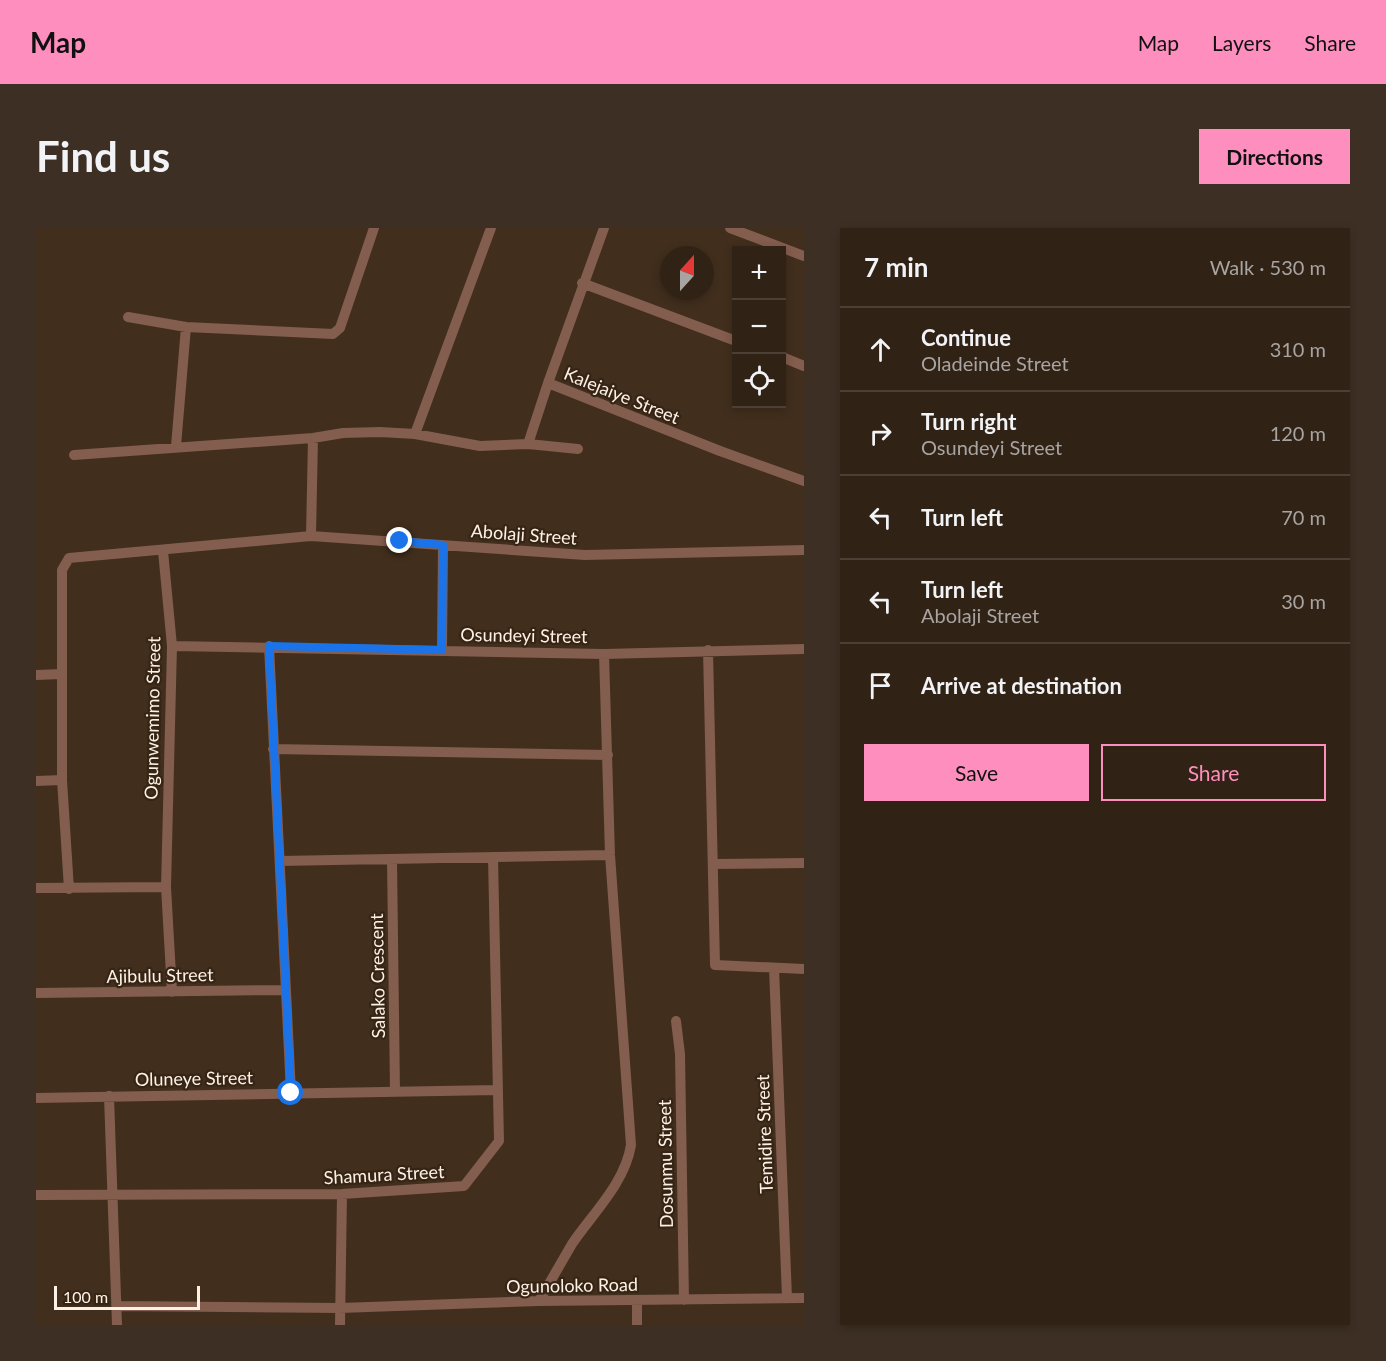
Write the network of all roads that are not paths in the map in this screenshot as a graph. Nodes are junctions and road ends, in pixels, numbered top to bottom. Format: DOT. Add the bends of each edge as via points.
graph roads {
  1 [pos="374,228"];
  2 [pos="491,228"];
  3 [pos="604,228"];
  4 [pos="729,228"];
  5 [pos="804,256"];
  6 [pos="582,283"];
  7 [pos="128,317"];
  8 [pos="186,327"];
  9 [pos="732,339"];
  10 [pos="786,359"];
  11 [pos="804,366"];
  12 [pos="548,384"];
  13 [pos="415,434"];
  14 [pos="313,438"];
  15 [pos="528,444"];
  16 [pos="176,446"];
  17 [pos="578,449"];
  18 [pos="74,455"];
  19 [pos="804,481"];
  20 [pos="311,537"];
  21 [pos="443,545"];
  22 [pos="804,550"];
  23 [pos="163,551"];
  24 [pos="172,646"];
  25 [pos="269,646"];
  26 [pos="804,649"];
  27 [pos="442,650"];
  28 [pos="708,650"];
  29 [pos="604,654"];
  30 [pos="62,674"];
  31 [pos="36,675"];
  32 [pos="273,749"];
  33 [pos="608,755"];
  34 [pos="62,780"];
  35 [pos="36,781"];
  36 [pos="610,855"];
  37 [pos="494,857"];
  38 [pos="392,859"];
  39 [pos="279,861"];
  40 [pos="804,862"];
  41 [pos="713,864"];
  42 [pos="166,887"];
  43 [pos="36,888"];
  44 [pos="69,889"];
  45 [pos="774,969"];
  46 [pos="804,969"];
  47 [pos="284,990"];
  48 [pos="172,992"];
  49 [pos="36,993"];
  50 [pos="677,1025"];
  51 [pos="497,1089"];
  52 [pos="395,1092"];
  53 [pos="291,1093"];
  54 [pos="109,1096"];
  55 [pos="36,1098"];
  56 [pos="342,1194"];
  57 [pos="114,1195"];
  58 [pos="36,1196"];
  59 [pos="787,1298"];
  60 [pos="804,1298"];
  61 [pos="684,1300"];
  62 [pos="539,1301"];
  63 [pos="637,1301"];
  64 [pos="117,1305"];
  65 [pos="340,1308"];
  66 [pos="117,1325"];
  67 [pos="340,1325"];
  68 [pos="637,1325"];
  1 -- 8 [label="street" via="340,328 333,334"];
  2 -- 13 [label="street"];
  3 -- 6 [label="street, Kalejaiye Street"];
  4 -- 5 [label="street"];
  6 -- 9 [label="street"];
  6 -- 12 [label="street, Kalejaiye Street"];
  7 -- 8 [label="street"];
  8 -- 16 [label="street"];
  10 -- 11 [label="street"];
  12 -- 15 [label="street"];
  12 -- 19 [label="street, Kalejaiye Street"];
  13 -- 14 [label="street" via="342,432"];
  13 -- 15 [label="street" via="480,446"];
  14 -- 16 [label="street"];
  14 -- 20 [label="street"];
  15 -- 17 [label="street"];
  16 -- 18 [label="street"];
  20 -- 21 [label="street, Abolaji Street"];
  20 -- 23 [label="street, Abolaji Street"];
  21 -- 22 [label="street, Abolaji Street" via="585,555"];
  21 -- 27 [label="street"];
  23 -- 24 [label="street, Ogunwemimo Street"];
  23 -- 30 [label="street, Abolaji Street" via="69,558 64,563"];
  24 -- 25 [label="street, Osundeyi Street"];
  24 -- 42 [label="street, Ogunwemimo Street"];
  25 -- 27 [label="street, Osundeyi Street"];
  25 -- 32 [label="street"];
  26 -- 28 [label="street, Osundeyi Street"];
  27 -- 29 [label="street, Osundeyi Street"];
  28 -- 29 [label="street, Osundeyi Street"];
  28 -- 41 [label="street"];
  29 -- 33 [label="street"];
  30 -- 31 [label="street"];
  30 -- 34 [label="street"];
  32 -- 33 [label="street"];
  32 -- 39 [label="street"];
  33 -- 36 [label="street"];
  34 -- 35 [label="street"];
  34 -- 44 [label="street"];
  36 -- 37 [label="street"];
  36 -- 62 [label="street" via="629,1158"];
  37 -- 38 [label="street"];
  37 -- 51 [label="street, Shamura Street"];
  38 -- 39 [label="street"];
  38 -- 52 [label="street, Salako Crescent"];
  39 -- 47 [label="street"];
  40 -- 41 [label="street"];
  41 -- 45 [label="street" via="715,965"];
  42 -- 44 [label="street"];
  42 -- 48 [label="street, Ogunwemimo Street"];
  43 -- 44 [label="street"];
  45 -- 46 [label="street"];
  45 -- 59 [label="street, Temidire Street"];
  47 -- 48 [label="street, Ajibulu Street"];
  47 -- 53 [label="street"];
  48 -- 49 [label="street, Ajibulu Street"];
  50 -- 61 [label="street, Dosunmu Street"];
  51 -- 52 [label="street, Oluneye Street"];
  51 -- 56 [label="street, Shamura Street" via="500,1141 464,1186"];
  52 -- 53 [label="street, Oluneye Street"];
  53 -- 54 [label="street, Oluneye Street"];
  54 -- 55 [label="street, Oluneye Street"];
  54 -- 57 [label="street"];
  56 -- 57 [label="street, Shamura Street"];
  56 -- 65 [label="street"];
  57 -- 58 [label="street, Shamura Street"];
  57 -- 64 [label="street"];
  59 -- 60 [label="street, Ogunoloko Road"];
  59 -- 61 [label="street, Ogunoloko Road"];
  61 -- 63 [label="street, Ogunoloko Road"];
  62 -- 63 [label="street, Ogunoloko Road"];
  62 -- 65 [label="street, Ogunoloko Road"];
  63 -- 68 [label="street"];
  64 -- 65 [label="street, Ogunoloko Road"];
  64 -- 66 [label="street"];
  65 -- 67 [label="street"];
}
